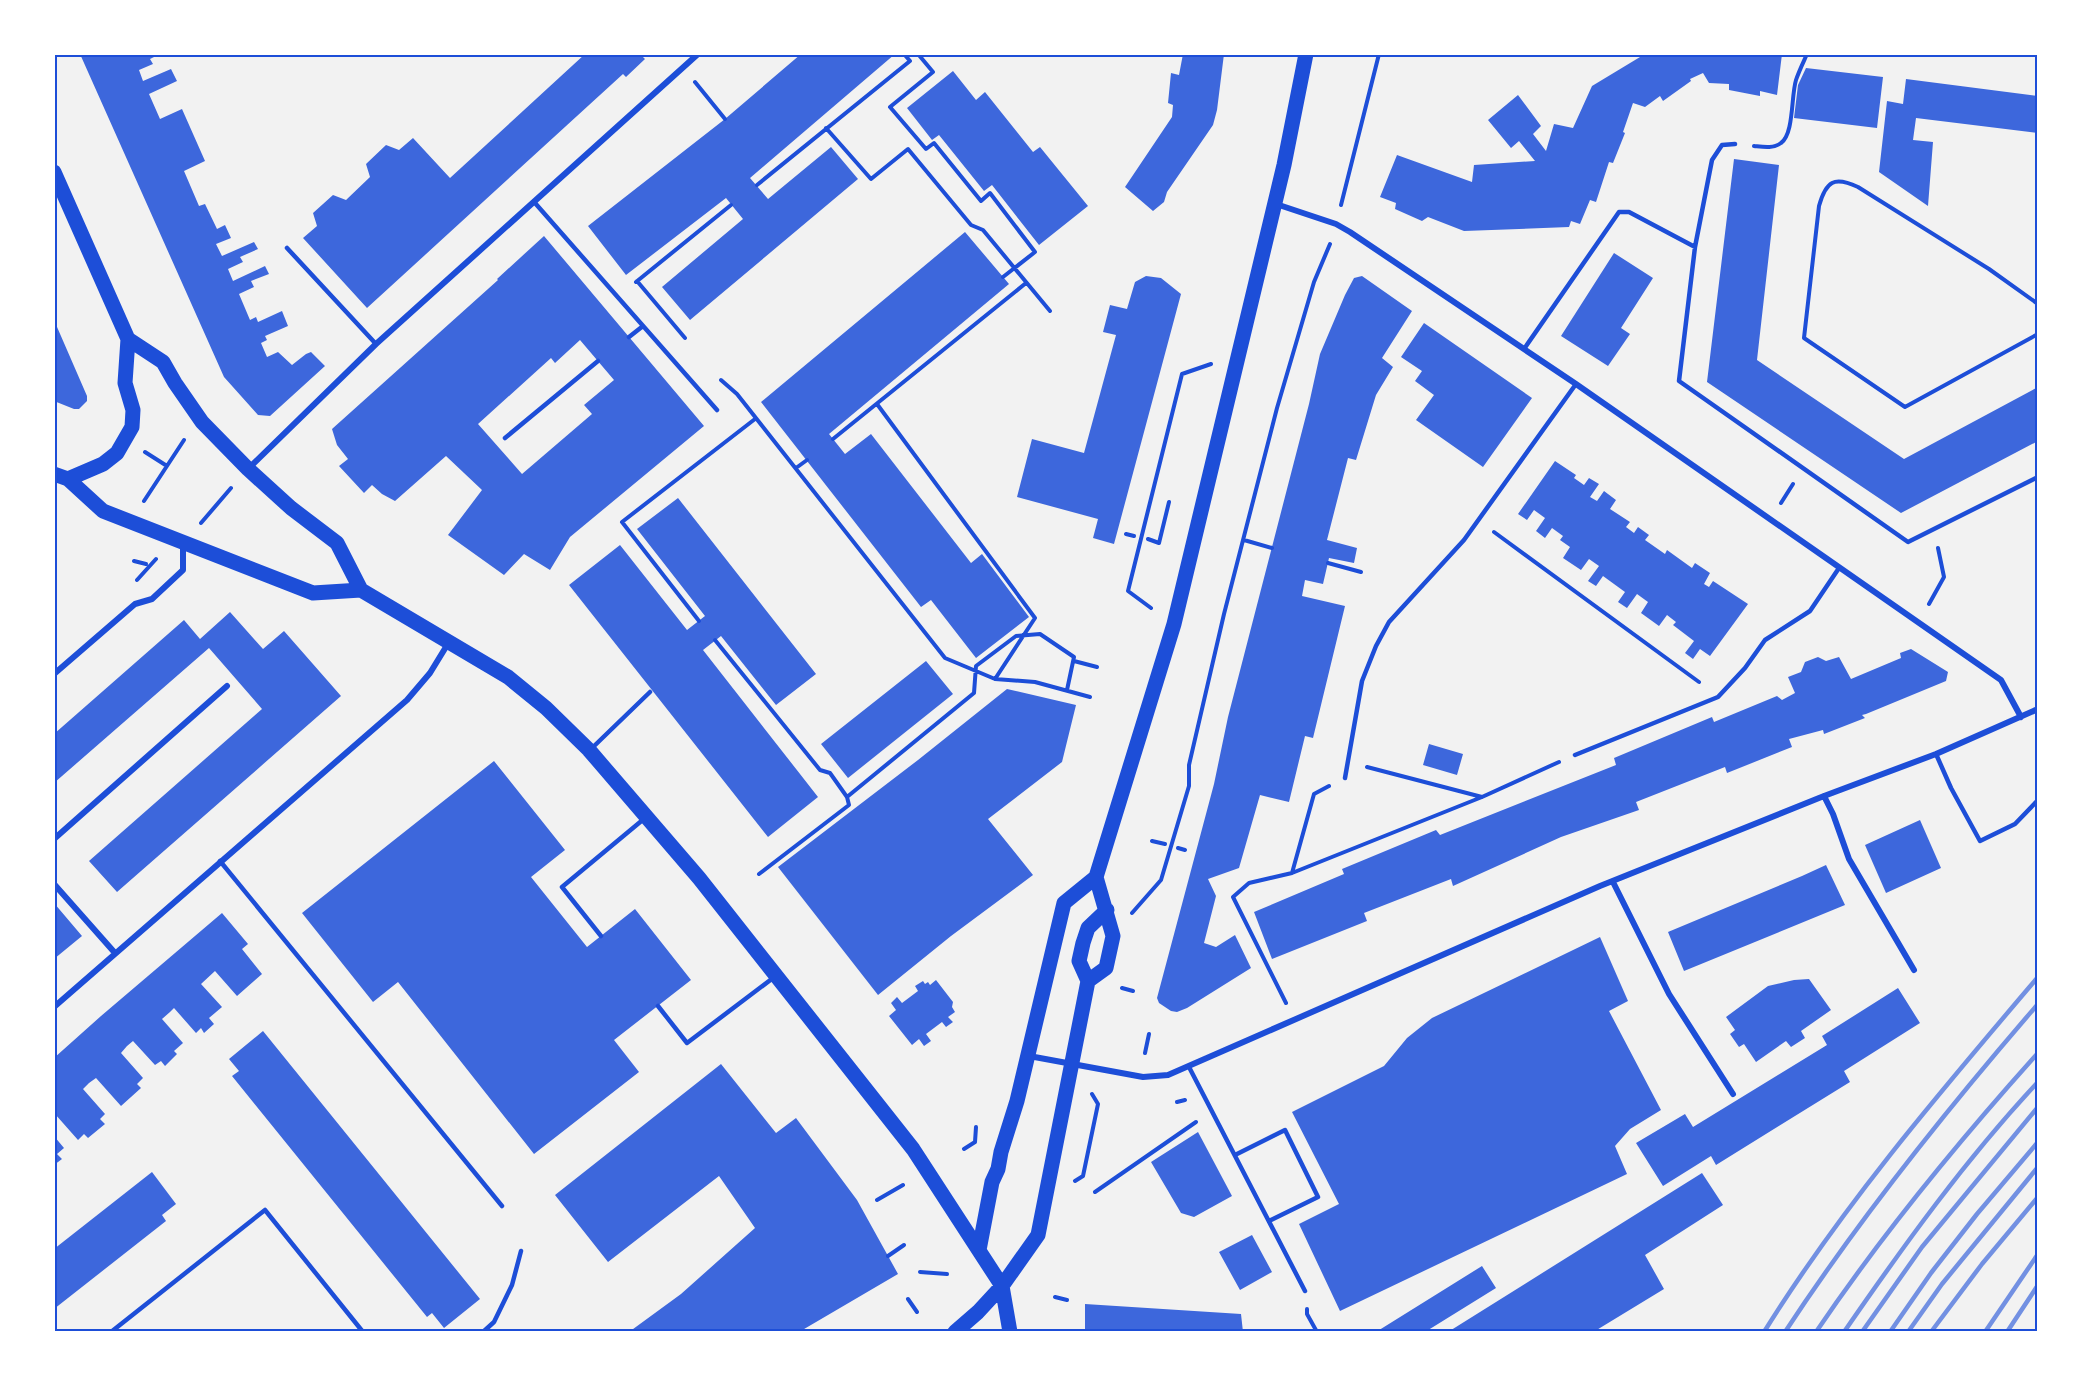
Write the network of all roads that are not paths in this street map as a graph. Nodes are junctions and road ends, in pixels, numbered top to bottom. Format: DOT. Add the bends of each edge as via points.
graph roads {
  1 [pos="698,54"];
  2 [pos="1306,54"];
  3 [pos="690,57"];
  4 [pos="1735,144"];
  5 [pos="54,172"];
  6 [pos="535,203"];
  7 [pos="1275,204"];
  8 [pos="1695,247"];
  9 [pos="287,248"];
  10 [pos="643,326"];
  11 [pos="629,337"];
  12 [pos="128,339"];
  13 [pos="376,344"];
  14 [pos="1524,349"];
  15 [pos="598,362"];
  16 [pos="1576,384"];
  17 [pos="717,411"];
  18 [pos="505,438"];
  19 [pos="248,469"];
  20 [pos="61,477"];
  21 [pos="2038,477"];
  22 [pos="183,542"];
  23 [pos="1839,568"];
  24 [pos="361,590"];
  25 [pos="449,642"];
  26 [pos="54,674"];
  27 [pos="227,686"];
  28 [pos="650,693"];
  29 [pos="2037,711"];
  30 [pos="2021,717"];
  31 [pos="589,750"];
  32 [pos="1936,754"];
  33 [pos="1575,755"];
  34 [pos="1345,778"];
  35 [pos="1824,796"];
  36 [pos="2038,800"];
  37 [pos="647,816"];
  38 [pos="54,839"];
  39 [pos="220,861"];
  40 [pos="1096,876"];
  41 [pos="1613,882"];
  42 [pos="54,884"];
  43 [pos="1107,910"];
  44 [pos="601,936"];
  45 [pos="115,953"];
  46 [pos="1914,970"];
  47 [pos="775,976"];
  48 [pos="1088,981"];
  49 [pos="658,1006"];
  50 [pos="54,1007"];
  51 [pos="1028,1056"];
  52 [pos="1072,1064"];
  53 [pos="1189,1067"];
  54 [pos="1733,1094"];
  55 [pos="1235,1155"];
  56 [pos="502,1206"];
  57 [pos="1269,1221"];
  58 [pos="979,1250"];
  59 [pos="521,1251"];
  60 [pos="1002,1286"];
  61 [pos="1305,1291"];
  62 [pos="111,1332"];
  63 [pos="363,1332"];
  64 [pos="483,1332"];
  65 [pos="955,1332"];
  66 [pos="1010,1332"];
  1 -- 3 [label="street"];
  2 -- 7 [label="main road"];
  3 -- 6 [label="street" via="684,68"];
  4 -- 8 [label="lane" via="1722,145 1712,160"];
  5 -- 12 [label="main road"];
  6 -- 10 [label="lane"];
  6 -- 13 [label="street"];
  7 -- 14 [label="street" via="1336,224"];
  7 -- 40 [label="main road" via="1174,624"];
  8 -- 14 [label="lane" via="1629,212 1619,212"];
  8 -- 21 [label="lane" via="1679,381 1908,542"];
  9 -- 13 [label="lane"];
  10 -- 11 [label="lane"];
  10 -- 17 [label="lane"];
  12 -- 19 [label="main road" via="163,362 202,422"];
  12 -- 20 [label="main road" via="125,383 133,410 126,440 103,464"];
  13 -- 19 [label="street"];
  14 -- 16 [label="street"];
  15 -- 18 [label="lane"];
  16 -- 23 [label="street"];
  16 -- 34 [label="lane" via="1478,521 1389,622 1362,681"];
  19 -- 24 [label="main road" via="337,543"];
  20 -- 22 [label="main road" via="103,511"];
  22 -- 24 [label="main road" via="313,593"];
  22 -- 26 [label="street" via="183,570 152,599 135,604"];
  23 -- 30 [label="street" via="2001,680"];
  23 -- 33 [label="lane" via="1810,611 1765,640 1718,697"];
  24 -- 25 [label="main road"];
  25 -- 31 [label="main road" via="508,678"];
  25 -- 39 [label="street" via="407,700"];
  27 -- 38 [label="street"];
  28 -- 31 [label="lane"];
  29 -- 30 [label="street"];
  30 -- 32 [label="street"];
  31 -- 37 [label="main road"];
  32 -- 35 [label="street"];
  32 -- 36 [label="lane" via="1980,841 2015,824"];
  35 -- 41 [label="street"];
  35 -- 46 [label="street" via="1849,859"];
  37 -- 44 [label="lane" via="562,887"];
  37 -- 47 [label="main road"];
  39 -- 45 [label="street"];
  39 -- 56 [label="lane"];
  40 -- 43 [label="main road"];
  40 -- 51 [label="main road" via="1064,903"];
  41 -- 53 [label="street"];
  41 -- 54 [label="street" via="1669,994"];
  42 -- 45 [label="street"];
  43 -- 48 [label="main road" via="1113,936 1106,968"];
  43 -- 48 [label="main road" via="1088,928 1083,943 1079,961"];
  45 -- 50 [label="street"];
  47 -- 49 [label="lane" via="687,1043"];
  47 -- 58 [label="main road" via="913,1149"];
  48 -- 52 [label="main road"];
  51 -- 52 [label="street"];
  51 -- 58 [label="main road" via="992,1182"];
  52 -- 53 [label="street" via="1143,1077 1168,1075"];
  52 -- 60 [label="main road" via="1038,1235"];
  53 -- 55 [label="lane"];
  55 -- 57 [label="lane"];
  55 -- 57 [label="lane" via="1285,1130 1318,1197"];
  57 -- 61 [label="lane"];
  58 -- 60 [label="main road"];
  59 -- 64 [label="lane" via="512,1285 494,1322"];
  60 -- 65 [label="main road"];
  60 -- 66 [label="main road"];
  62 -- 63 [label="lane" via="265,1210"];
}
